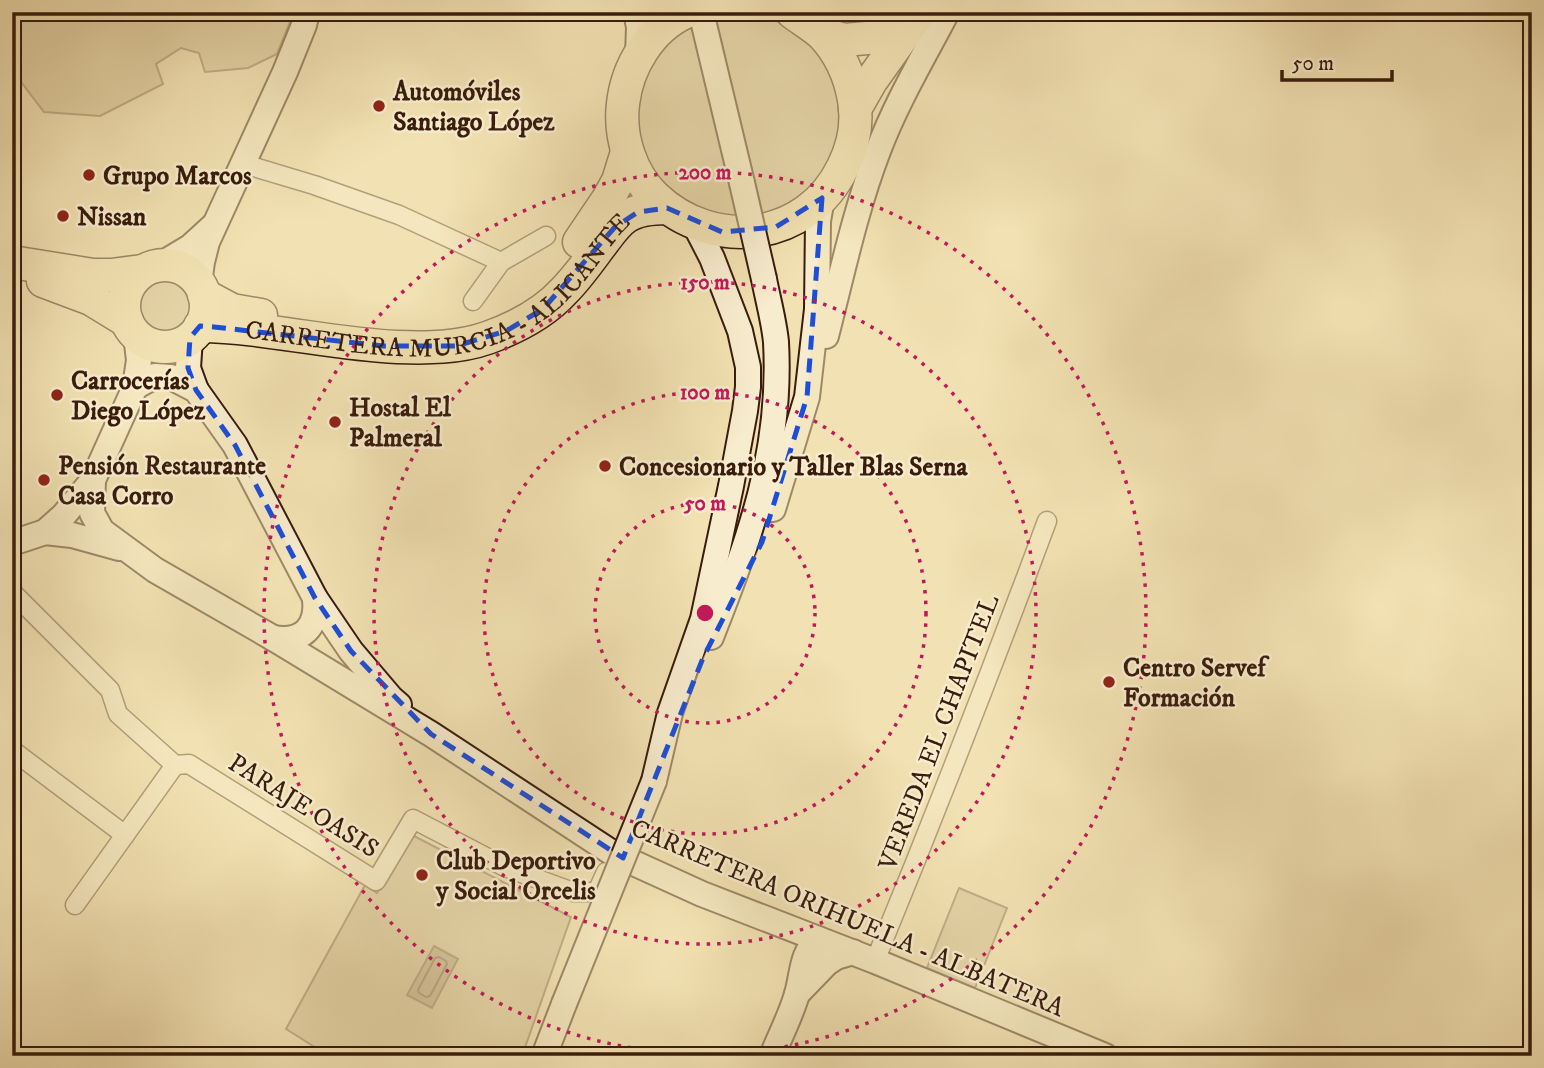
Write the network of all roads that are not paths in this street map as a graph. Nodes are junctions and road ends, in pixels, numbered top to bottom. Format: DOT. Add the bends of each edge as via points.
graph roads {
  1 [pos="307,12"];
  2 [pos="636,12"];
  3 [pos="686,12"];
  4 [pos="701,12"];
  5 [pos="792,12"];
  6 [pos="947,12"];
  7 [pos="918,15"];
  8 [pos="821,33"];
  9 [pos="638,55"];
  10 [pos="855,109"];
  11 [pos="627,152"];
  12 [pos="244,164"];
  13 [pos="822,198"];
  14 [pos="667,208"];
  15 [pos="215,222"];
  16 [pos="695,225"];
  17 [pos="546,236"];
  18 [pos="12,262"];
  19 [pos="501,262"];
  20 [pos="151,268"];
  21 [pos="12,270"];
  22 [pos="202,289"];
  23 [pos="473,301"];
  24 [pos="131,328"];
  25 [pos="195,332"];
  26 [pos="135,387"];
  27 [pos="196,390"];
  28 [pos="807,397"];
  29 [pos="93,480"];
  30 [pos="1047,521"];
  31 [pos="45,532"];
  32 [pos="12,543"];
  33 [pos="129,551"];
  34 [pos="12,592"];
  35 [pos="315,598"];
  36 [pos="273,638"];
  37 [pos="703,658"];
  38 [pos="431,734"];
  39 [pos="12,750"];
  40 [pos="176,765"];
  41 [pos="654,781"];
  42 [pos="125,835"];
  43 [pos="614,854"];
  44 [pos="75,905"];
  45 [pos="764,918"];
  46 [pos="818,939"];
  47 [pos="864,957"];
  48 [pos="797,994"];
  49 [pos="546,1054"];
  50 [pos="772,1056"];
  51 [pos="1105,1056"];
  1 -- 12 [label="main road"];
  2 -- 9 [label="main road"];
  3 -- 9 [label="highway" via="657,33"];
  4 -- 37 [label="main road, bridge" via="776,339 776,414 766,477"];
  5 -- 8 [label="highway"];
  6 -- 28 [label="main road" via="878,150"];
  7 -- 8 [label="highway" via="879,37 844,40"];
  7 -- 10 [label="highway"];
  8 -- 10 [label="highway" via="845,68"];
  9 -- 11 [label="highway" via="624,93"];
  10 -- 13 [label="highway" via="848,157"];
  11 -- 14 [label="highway" via="650,192"];
  11 -- 22 [label="highway, CARRETERA MURCIA - ALICANTE" via="608,200 554,274 525,300 484,319 422,329 247,313 232,310"];
  12 -- 15 [label="main road"];
  12 -- 19 [label="street" via="399,215"];
  13 -- 16 [label="highway" via="776,227 749,233"];
  13 -- 28 [label="main road"];
  14 -- 16 [label="highway"];
  14 -- 25 [label="highway, CARRETERA MURCIA - ALICANTE" via="650,208 626,217 563,293 526,321 485,339 435,348 393,347 246,329"];
  15 -- 20 [label="main road" via="190,247"];
  15 -- 22 [label="main road" via="202,262"];
  16 -- 41 [label="main road" via="740,331 748,387 703,619 670,713"];
  17 -- 19 [label="street"];
  18 -- 20 [label="highway" via="93,275"];
  19 -- 23 [label="street"];
  20 -- 22 [label="highway" via="182,268"];
  20 -- 24 [label="highway" via="127,288 124,310"];
  21 -- 24 [label="highway" via="91,299"];
  22 -- 25 [label="highway" via="206,306"];
  24 -- 25 [label="highway" via="148,343 163,347 177,345"];
  24 -- 26 [label="main road" via="139,360"];
  25 -- 27 [label="main road, CARRETERA MURCIA - ALICANTE" via="188,368"];
  26 -- 27 [label="main road" via="163,376"];
  26 -- 29 [label="main road"];
  27 -- 35 [label="main road" via="235,445"];
  28 -- 37 [label="main road" via="762,542 733,608"];
  29 -- 31 [label="main road"];
  29 -- 33 [label="main road" via="92,513 102,531"];
  30 -- 47 [label="street, VEREDA EL CHAPITEL" via="964,740"];
  31 -- 32 [label="main road"];
  31 -- 33 [label="main road"];
  33 -- 36 [label="main road"];
  34 -- 40 [label="street, PARAJE OASIS" via="110,690 118,715"];
  35 -- 36 [label="main road" via="315,617 309,628 299,637"];
  35 -- 38 [label="main road" via="391,698"];
  36 -- 38 [label="main road"];
  37 -- 41 [label="main road"];
  38 -- 43 [label="main road, CARRETERA ORIHUELA - ALBATERA"];
  39 -- 42 [label="street"];
  40 -- 42 [label="street"];
  40 -- 43 [label="street, PARAJE OASIS" via="189,764 376,881 413,819 505,867 573,892 597,892"];
  41 -- 49 [label="main road, bridge"];
  42 -- 44 [label="street"];
  43 -- 45 [label="main road, CARRETERA ORIHUELA - ALBATERA"];
  45 -- 46 [label="main road, CARRETERA ORIHUELA - ALBATERA"];
  45 -- 48 [label="main road" via="785,933 797,952"];
  46 -- 47 [label="main road, CARRETERA ORIHUELA - ALBATERA"];
  46 -- 48 [label="main road" via="815,968"];
  47 -- 48 [label="main road" via="836,957"];
  47 -- 51 [label="main road, CARRETERA ORIHUELA - ALBATERA"];
  48 -- 50 [label="main road"];
}
